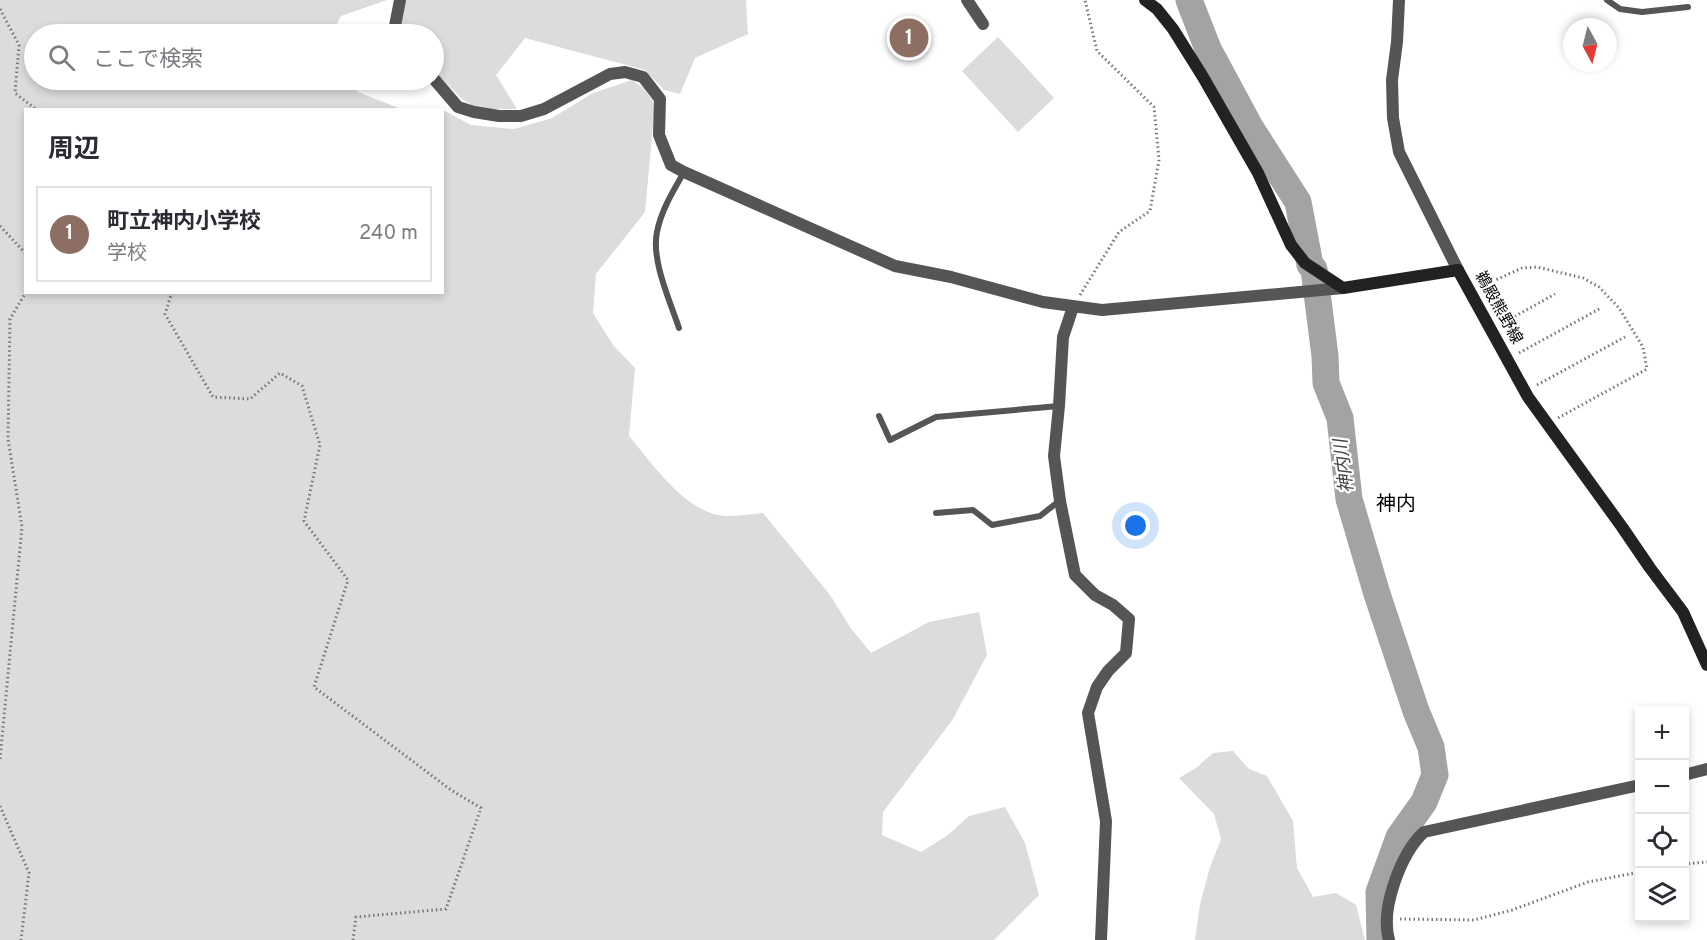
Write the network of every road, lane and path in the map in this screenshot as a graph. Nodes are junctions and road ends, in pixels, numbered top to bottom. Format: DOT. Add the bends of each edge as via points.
graph roads {
  1 [pos="400,0"];
  2 [pos="967,0"];
  3 [pos="1085,0"];
  4 [pos="1145,0"];
  5 [pos="1399,0"];
  6 [pos="1607,0"];
  7 [pos="1688,7"];
  8 [pos="0,9"];
  9 [pos="395,24"];
  10 [pos="983,24"];
  11 [pos="443,90"];
  12 [pos="34,108"];
  13 [pos="684,172"];
  14 [pos="0,226"];
  15 [pos="24,252"];
  16 [pos="1458,270"];
  17 [pos="1343,288"];
  18 [pos="1470,291"];
  19 [pos="25,294"];
  20 [pos="171,294"];
  21 [pos="1556,294"];
  22 [pos="1073,307"];
  23 [pos="1601,308"];
  24 [pos="679,328"];
  25 [pos="1491,329"];
  26 [pos="1625,337"];
  27 [pos="1507,359"];
  28 [pos="1524,392"];
  29 [pos="1059,406"];
  30 [pos="879,416"];
  31 [pos="1547,424"];
  32 [pos="1060,501"];
  33 [pos="936,513"];
  34 [pos="1707,665"];
  35 [pos="0,759"];
  36 [pos="1707,769"];
  37 [pos="1689,774"];
  38 [pos="1635,787"];
  39 [pos="0,806"];
  40 [pos="1707,862"];
  41 [pos="1689,864"];
  42 [pos="1635,873"];
  43 [pos="1388,919"];
  44 [pos="21,940"];
  45 [pos="353,940"];
  46 [pos="1101,940"];
  47 [pos="1389,940"];
  1 -- 9 [label="street"];
  2 -- 10 [label="street"];
  3 -- 22 [label="path" via="1097,51 1154,107 1159,160 1150,212 1119,232"];
  4 -- 17 [label="main road" via="1173,29 1203,77 1258,173 1291,245 1305,263"];
  5 -- 16 [label="street" via="1392,80 1399,152"];
  6 -- 7 [label="lane" via="1620,9 1642,12"];
  8 -- 12 [label="path" via="19,45 15,93"];
  11 -- 13 [label="street" via="458,107 500,117 521,116 544,109 610,74 625,72 643,77 660,99 659,135 670,165"];
  13 -- 22 [label="street" via="895,266"];
  13 -- 24 [label="lane" via="656,234 657,257"];
  14 -- 15 [label="path"];
  16 -- 17 [label="main road, 鵜殿熊野線"];
  16 -- 18 [label="main road, 鵜殿熊野線"];
  17 -- 22 [label="street" via="1102,310"];
  18 -- 25 [label="main road, 鵜殿熊野線"];
  18 -- 31 [label="path" via="1522,268 1537,267 1583,278 1599,287 1619,309 1644,347 1647,369"];
  19 -- 35 [label="path" via="10,319 8,439 21,526"];
  20 -- 45 [label="path" via="165,314 213,397 250,399 280,373 302,386 320,445 304,521 348,580 314,687 451,790 482,808 446,909 356,917"];
  21 -- 25 [label="path"];
  22 -- 29 [label="street" via="1063,337"];
  23 -- 27 [label="path"];
  25 -- 27 [label="main road, 鵜殿熊野線"];
  26 -- 28 [label="path"];
  27 -- 28 [label="main road, 鵜殿熊野線"];
  28 -- 31 [label="main road, 鵜殿熊野線"];
  29 -- 30 [label="lane" via="936,417 890,440"];
  29 -- 32 [label="street" via="1054,456"];
  31 -- 34 [label="main road, 鵜殿熊野線" via="1683,612"];
  32 -- 33 [label="lane" via="1040,516 992,525 973,510"];
  32 -- 46 [label="street" via="1075,575 1129,619 1126,653 1097,687 1088,713 1106,821"];
  36 -- 37 [label="street"];
  38 -- 43 [label="street" via="1424,832 1403,860"];
  39 -- 44 [label="path" via="29,873"];
  40 -- 41 [label="path"];
  42 -- 43 [label="path" via="1588,882 1474,920"];
  43 -- 47 [label="street"];
}
